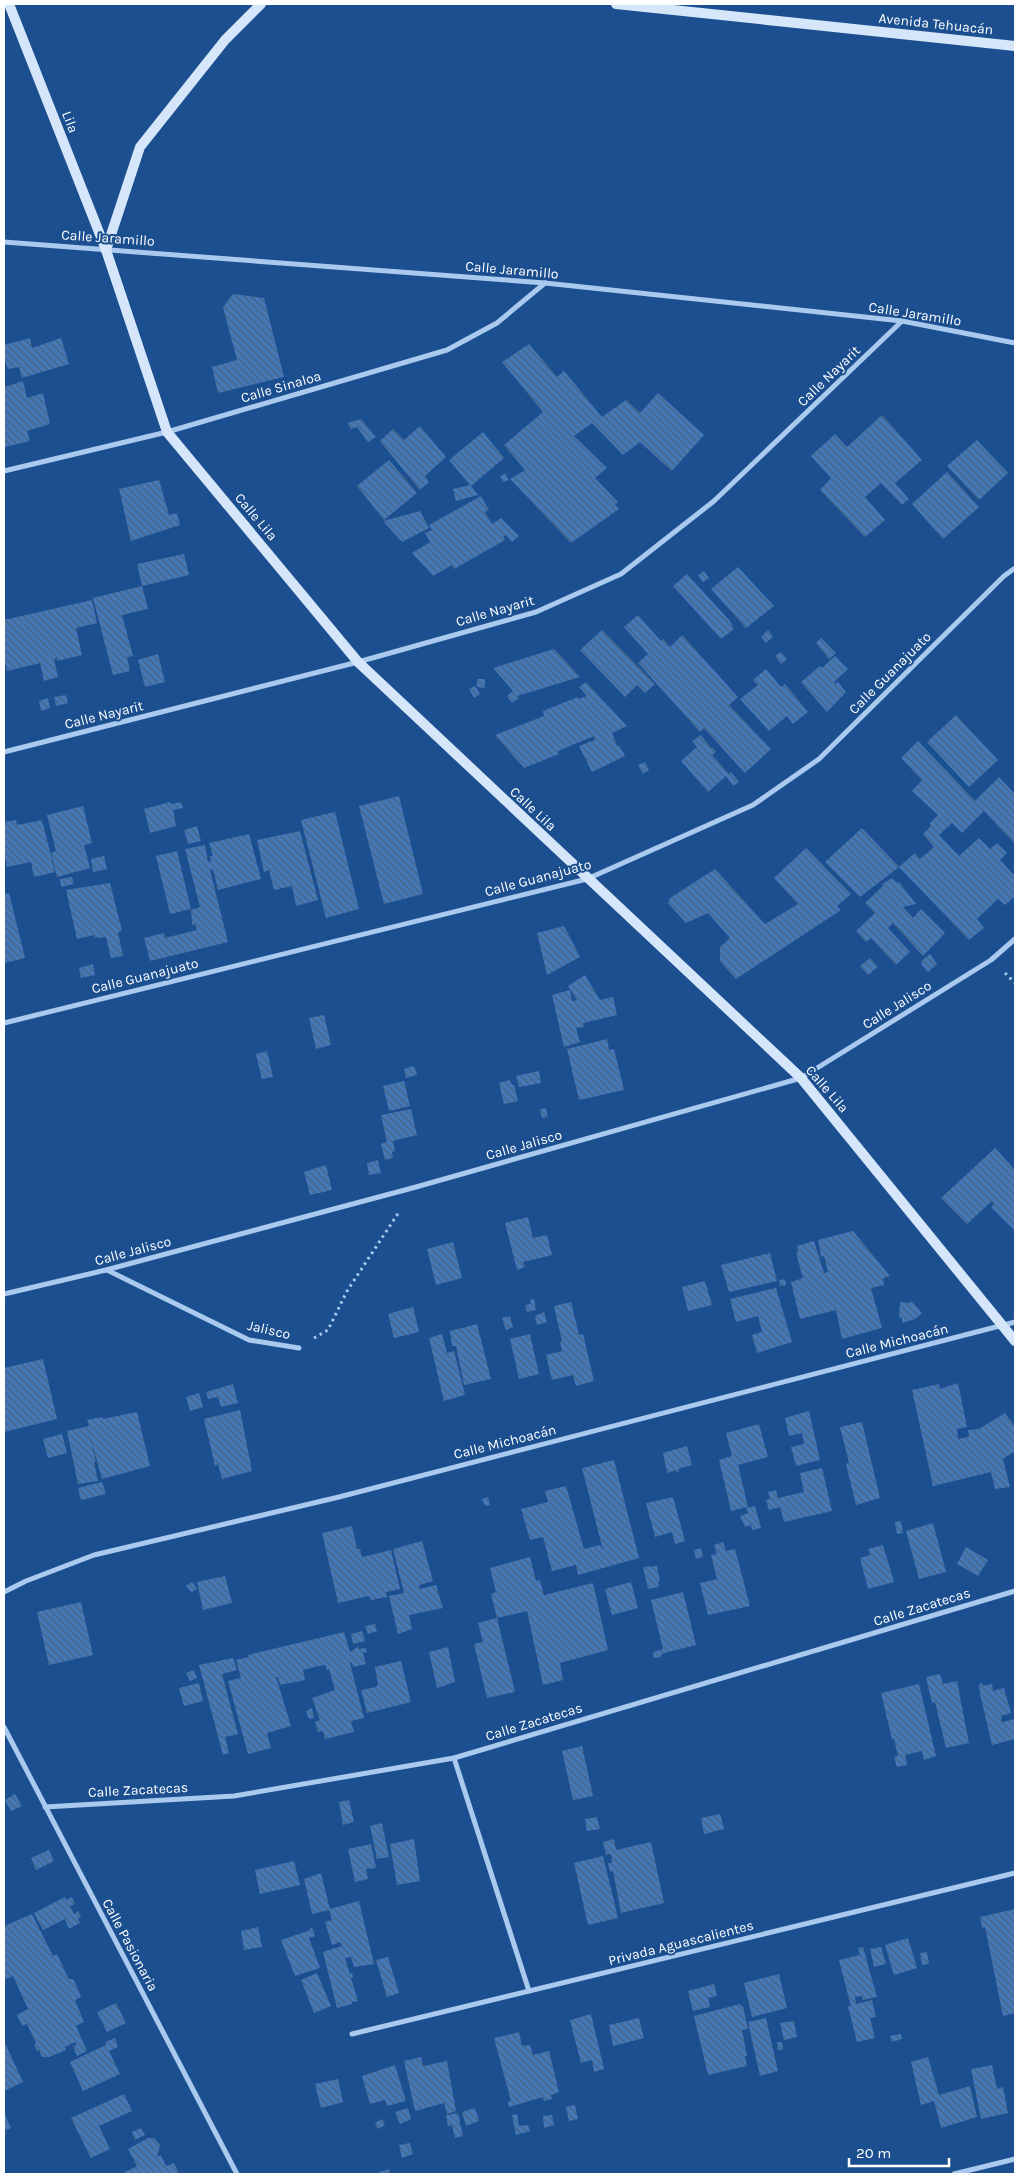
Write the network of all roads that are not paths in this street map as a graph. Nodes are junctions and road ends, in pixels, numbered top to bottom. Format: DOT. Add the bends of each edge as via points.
graph roads {
  1 [pos="9,4"];
  2 [pos="261,4"];
  3 [pos="616,4"];
  4 [pos="1015,46"];
  5 [pos="4,242"];
  6 [pos="106,250"];
  7 [pos="545,283"];
  8 [pos="902,321"];
  9 [pos="1015,343"];
  10 [pos="167,432"];
  11 [pos="4,471"];
  12 [pos="1015,568"];
  13 [pos="358,662"];
  14 [pos="4,752"];
  15 [pos="587,879"];
  16 [pos="1015,939"];
  17 [pos="4,1023"];
  18 [pos="801,1078"];
  19 [pos="106,1270"];
  20 [pos="4,1294"];
  21 [pos="1015,1322"];
  22 [pos="1004,1325"];
  23 [pos="1015,1341"];
  24 [pos="299,1348"];
  25 [pos="1015,1591"];
  26 [pos="4,1592"];
  27 [pos="4,1727"];
  28 [pos="454,1758"];
  29 [pos="45,1807"];
  30 [pos="1015,1873"];
  31 [pos="529,1991"];
  32 [pos="352,2034"];
  33 [pos="1015,2159"];
  34 [pos="237,2174"];
  35 [pos="954,2174"];
  1 -- 6 [label="street, Lila"];
  2 -- 6 [label="street" via="226,40 140,147"];
  3 -- 4 [label="street, Avenida Tehuacán"];
  5 -- 6 [label="street, Calle Jaramillo"];
  6 -- 7 [label="street, Calle Jaramillo"];
  6 -- 10 [label="street, Calle Lila"];
  7 -- 8 [label="street, Calle Jaramillo"];
  7 -- 10 [label="street, Calle Sinaloa" via="497,323 447,350"];
  8 -- 9 [label="street, Calle Jaramillo"];
  8 -- 13 [label="street, Calle Nayarit" via="714,501 621,574 536,612"];
  10 -- 11 [label="street, Calle Sinaloa"];
  10 -- 13 [label="street, Calle Lila"];
  12 -- 15 [label="street, Calle Guanajuato" via="819,758 753,805"];
  13 -- 14 [label="street, Calle Nayarit"];
  13 -- 15 [label="street, Calle Lila"];
  15 -- 17 [label="street, Calle Guanajuato"];
  15 -- 18 [label="street, Calle Lila"];
  16 -- 18 [label="street, Calle Jalisco" via="991,960"];
  18 -- 19 [label="street, Calle Jalisco" via="416,1187"];
  18 -- 22 [label="street, Calle Lila"];
  19 -- 20 [label="street, Calle Jalisco"];
  19 -- 24 [label="street, Jalisco" via="249,1340"];
  21 -- 22 [label="street, Calle Michoacán"];
  22 -- 23 [label="street, Calle Lila"];
  22 -- 26 [label="street, Calle Michoacán" via="339,1497 94,1555"];
  25 -- 28 [label="street, Calle Zacatecas"];
  27 -- 29 [label="street, Calle Pasionaria"];
  28 -- 29 [label="street, Calle Zacatecas" via="234,1796"];
  28 -- 31 [label="street"];
  29 -- 34 [label="street, Calle Pasionaria"];
  30 -- 31 [label="street, Privada Aguascalientes"];
  31 -- 32 [label="street, Privada Aguascalientes"];
  33 -- 35 [label="street"];
}
